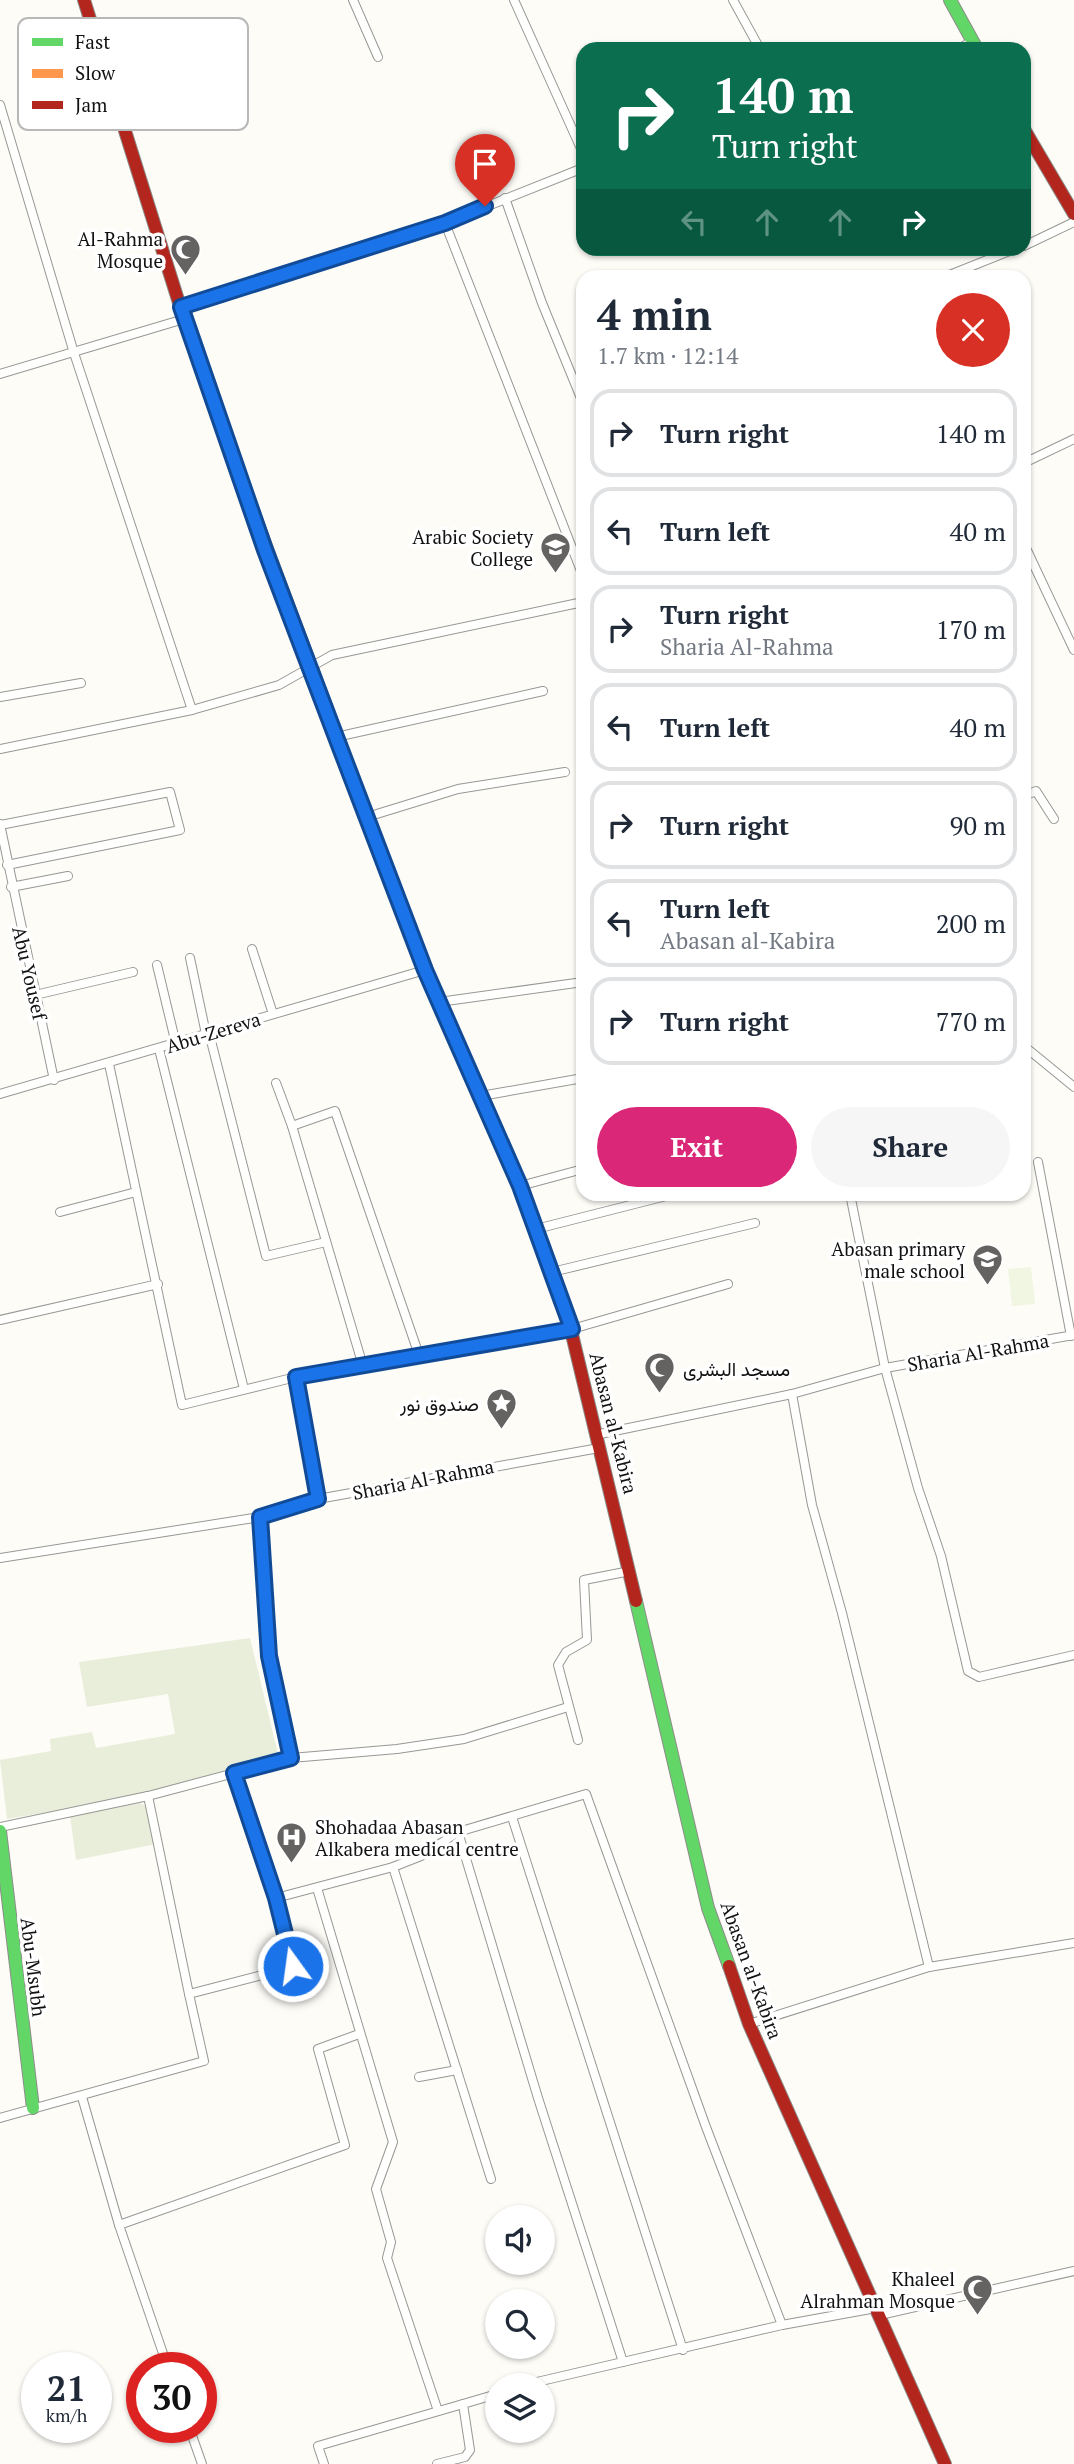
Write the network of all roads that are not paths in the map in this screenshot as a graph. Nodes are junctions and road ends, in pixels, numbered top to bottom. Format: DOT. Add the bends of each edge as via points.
graph roads {
  1 [pos="85,0"];
  2 [pos="353,0"];
  3 [pos="514,0"];
  4 [pos="733,0"];
  5 [pos="950,0"];
  6 [pos="91,18"];
  7 [pos="756,42"];
  8 [pos="972,42"];
  9 [pos="378,57"];
  10 [pos="0,105"];
  11 [pos="126,130"];
  12 [pos="576,137"];
  13 [pos="1031,141"];
  14 [pos="576,172"];
  15 [pos="505,198"];
  16 [pos="1074,214"];
  17 [pos="1074,222"];
  18 [pos="445,223"];
  19 [pos="1031,243"];
  20 [pos="997,256"];
  21 [pos="962,270"];
  22 [pos="183,313"];
  23 [pos="74,353"];
  24 [pos="0,374"];
  25 [pos="576,386"];
  26 [pos="1074,439"];
  27 [pos="1031,460"];
  28 [pos="576,558"];
  29 [pos="1031,559"];
  30 [pos="576,603"];
  31 [pos="1074,650"];
  32 [pos="310,667"];
  33 [pos="80,682"];
  34 [pos="543,691"];
  35 [pos="0,697"];
  36 [pos="192,710"];
  37 [pos="336,737"];
  38 [pos="0,749"];
  39 [pos="565,772"];
  40 [pos="1031,793"];
  41 [pos="367,817"];
  42 [pos="1054,819"];
  43 [pos="0,825"];
  44 [pos="7,865"];
  45 [pos="68,876"];
  46 [pos="11,887"];
  47 [pos="253,949"];
  48 [pos="190,958"];
  49 [pos="157,965"];
  50 [pos="425,970"];
  51 [pos="133,972"];
  52 [pos="576,983"];
  53 [pos="35,995"];
  54 [pos="439,1002"];
  55 [pos="273,1014"];
  56 [pos="208,1034"];
  57 [pos="176,1044"];
  58 [pos="159,1049"];
  59 [pos="1031,1052"];
  60 [pos="109,1064"];
  61 [pos="576,1079"];
  62 [pos="54,1080"];
  63 [pos="276,1083"];
  64 [pos="1074,1087"];
  65 [pos="0,1094"];
  66 [pos="481,1096"];
  67 [pos="292,1126"];
  68 [pos="1038,1161"];
  69 [pos="576,1171"];
  70 [pos="520,1186"];
  71 [pos="136,1192"];
  72 [pos="646,1201"];
  73 [pos="851,1201"];
  74 [pos="60,1212"];
  75 [pos="755,1223"];
  76 [pos="536,1229"];
  77 [pos="326,1242"];
  78 [pos="552,1272"];
  79 [pos="158,1284"];
  80 [pos="728,1284"];
  81 [pos="0,1320"];
  82 [pos="572,1329"];
  83 [pos="1072,1336"];
  84 [pos="419,1355"];
  85 [pos="363,1366"];
  86 [pos="885,1368"];
  87 [pos="296,1377"];
  88 [pos="244,1389"];
  89 [pos="792,1394"];
  90 [pos="597,1442"];
  91 [pos="318,1499"];
  92 [pos="260,1517"];
  93 [pos="0,1558"];
  94 [pos="630,1571"];
  95 [pos="1074,1656"];
  96 [pos="568,1707"];
  97 [pos="578,1740"];
  98 [pos="291,1758"];
  99 [pos="234,1773"];
  100 [pos="148,1797"];
  101 [pos="512,1818"];
  102 [pos="0,1829"];
  103 [pos="458,1832"];
  104 [pos="393,1867"];
  105 [pos="317,1888"];
  106 [pos="276,1898"];
  107 [pos="1074,1943"];
  108 [pos="929,1967"];
  109 [pos="189,1994"];
  110 [pos="749,2024"];
  111 [pos="359,2034"];
  112 [pos="457,2070"];
  113 [pos="419,2077"];
  114 [pos="82,2097"];
  115 [pos="33,2108"];
  116 [pos="0,2118"];
  117 [pos="491,2179"];
  118 [pos="119,2225"];
  119 [pos="1074,2271"];
  120 [pos="878,2312"];
  121 [pos="782,2325"];
  122 [pos="683,2350"];
  123 [pos="163,2352"];
  124 [pos="623,2362"];
  125 [pos="555,2378"];
  126 [pos="485,2398"];
  127 [pos="463,2404"];
  128 [pos="438,2411"];
  129 [pos="195,2443"];
  130 [pos="202,2464"];
  131 [pos="324,2464"];
  132 [pos="438,2464"];
  133 [pos="945,2464"];
  1 -- 6 [label="main road, Abasan al-Kabira"];
  2 -- 9 [label="street"];
  3 -- 12 [label="street"];
  4 -- 7 [label="street"];
  5 -- 8 [label="main road"];
  10 -- 23 [label="street"];
  11 -- 22 [label="main road, Abasan al-Kabira"];
  13 -- 16 [label="main road"];
  14 -- 15 [label="street"];
  15 -- 18 [label="street"];
  15 -- 25 [label="street"];
  17 -- 19 [label="street"];
  18 -- 22 [label="street"];
  18 -- 28 [label="street"];
  20 -- 21 [label="street"];
  22 -- 23 [label="street"];
  22 -- 32 [label="main road, Abasan al-Kabira"];
  23 -- 24 [label="street"];
  23 -- 36 [label="street"];
  26 -- 27 [label="street"];
  29 -- 31 [label="street"];
  30 -- 32 [label="street" via="332,655"];
  32 -- 36 [label="street" via="279,685"];
  32 -- 37 [label="main road, Abasan al-Kabira"];
  33 -- 35 [label="street"];
  34 -- 37 [label="street"];
  36 -- 38 [label="street"];
  37 -- 41 [label="main road, Abasan al-Kabira"];
  39 -- 41 [label="street" via="458,789"];
  40 -- 42 [label="street" via="1036,791"];
  41 -- 50 [label="main road, Abasan al-Kabira"];
  43 -- 44 [label="street, Abu Yousef"];
  43 -- 44 [label="street" via="170,792 180,830"];
  44 -- 46 [label="street, Abu Yousef"];
  45 -- 46 [label="street"];
  46 -- 53 [label="street, Abu Yousef"];
  47 -- 55 [label="street"];
  48 -- 56 [label="street"];
  49 -- 57 [label="street"];
  50 -- 54 [label="main road, Abasan al-Kabira"];
  50 -- 55 [label="street, Abu-Zereva"];
  51 -- 53 [label="street"];
  52 -- 54 [label="street"];
  53 -- 62 [label="street, Abu Yousef"];
  54 -- 66 [label="main road, Abasan al-Kabira"];
  55 -- 56 [label="street, Abu-Zereva"];
  56 -- 57 [label="street, Abu-Zereva"];
  56 -- 77 [label="street" via="266,1256"];
  57 -- 58 [label="street, Abu-Zereva"];
  58 -- 60 [label="street, Abu-Zereva"];
  58 -- 88 [label="street"];
  59 -- 64 [label="street"];
  60 -- 62 [label="street, Abu-Zereva"];
  60 -- 71 [label="street"];
  61 -- 66 [label="street"];
  62 -- 65 [label="street, Abu-Zereva"];
  63 -- 67 [label="street"];
  66 -- 70 [label="main road, Abasan al-Kabira"];
  67 -- 77 [label="street"];
  67 -- 84 [label="street" via="335,1111"];
  68 -- 83 [label="street"];
  69 -- 70 [label="street"];
  70 -- 76 [label="main road, Abasan al-Kabira"];
  71 -- 74 [label="street"];
  71 -- 79 [label="street"];
  72 -- 76 [label="street"];
  73 -- 86 [label="street"];
  75 -- 78 [label="street"];
  76 -- 78 [label="main road, Abasan al-Kabira"];
  77 -- 85 [label="street"];
  78 -- 82 [label="main road, Abasan al-Kabira"];
  79 -- 81 [label="street"];
  79 -- 88 [label="street" via="182,1405"];
  80 -- 82 [label="street"];
  82 -- 84 [label="street"];
  82 -- 90 [label="main road, Abasan al-Kabira"];
  83 -- 86 [label="street, Sharia Al-Rahma"];
  84 -- 85 [label="street"];
  85 -- 87 [label="street"];
  86 -- 89 [label="street, Sharia Al-Rahma"];
  86 -- 95 [label="street" via="941,1556 968,1671 979,1677"];
  87 -- 88 [label="street"];
  87 -- 91 [label="street"];
  89 -- 90 [label="street, Sharia Al-Rahma"];
  89 -- 108 [label="street" via="812,1505"];
  90 -- 91 [label="street, Sharia Al-Rahma"];
  90 -- 94 [label="main road, Abasan al-Kabira"];
  91 -- 92 [label="street, Sharia Al-Rahma"];
  92 -- 93 [label="street, Sharia Al-Rahma"];
  92 -- 98 [label="street" via="269,1656"];
  94 -- 96 [label="street" via="584,1580 587,1640 566,1652 558,1665"];
  94 -- 110 [label="main road, Abasan al-Kabira" via="708,1908"];
  96 -- 97 [label="street"];
  96 -- 98 [label="street" via="464,1739"];
  98 -- 99 [label="street"];
  99 -- 100 [label="street"];
  99 -- 106 [label="street"];
  100 -- 102 [label="street"];
  100 -- 109 [label="street"];
  101 -- 103 [label="street"];
  101 -- 121 [label="street" via="586,1794"];
  101 -- 122 [label="street"];
  102 -- 115 [label="main road, Abu-Msubh"];
  103 -- 104 [label="street" via="421,1856"];
  103 -- 124 [label="street"];
  104 -- 105 [label="street"];
  104 -- 112 [label="street"];
  105 -- 106 [label="street"];
  105 -- 111 [label="street"];
  106 -- 109 [label="street" via="293,1966"];
  107 -- 108 [label="street"];
  108 -- 110 [label="street"];
  109 -- 114 [label="street" via="204,2061"];
  110 -- 120 [label="main road, Abasan al-Kabira"];
  111 -- 118 [label="street" via="318,2049 345,2145"];
  111 -- 128 [label="street" via="393,2141 376,2189 391,2242 387,2258"];
  112 -- 113 [label="street"];
  112 -- 117 [label="street"];
  114 -- 115 [label="street"];
  114 -- 118 [label="street"];
  115 -- 116 [label="street"];
  118 -- 123 [label="street"];
  119 -- 120 [label="street"];
  120 -- 121 [label="street"];
  120 -- 133 [label="main road, Abasan al-Kabira"];
  121 -- 122 [label="street"];
  122 -- 124 [label="street"];
  124 -- 125 [label="street"];
  126 -- 127 [label="street"];
  127 -- 128 [label="street"];
  127 -- 132 [label="street" via="470,2450 465,2457"];
  128 -- 131 [label="street" via="318,2446"];
  129 -- 130 [label="street"];
}
